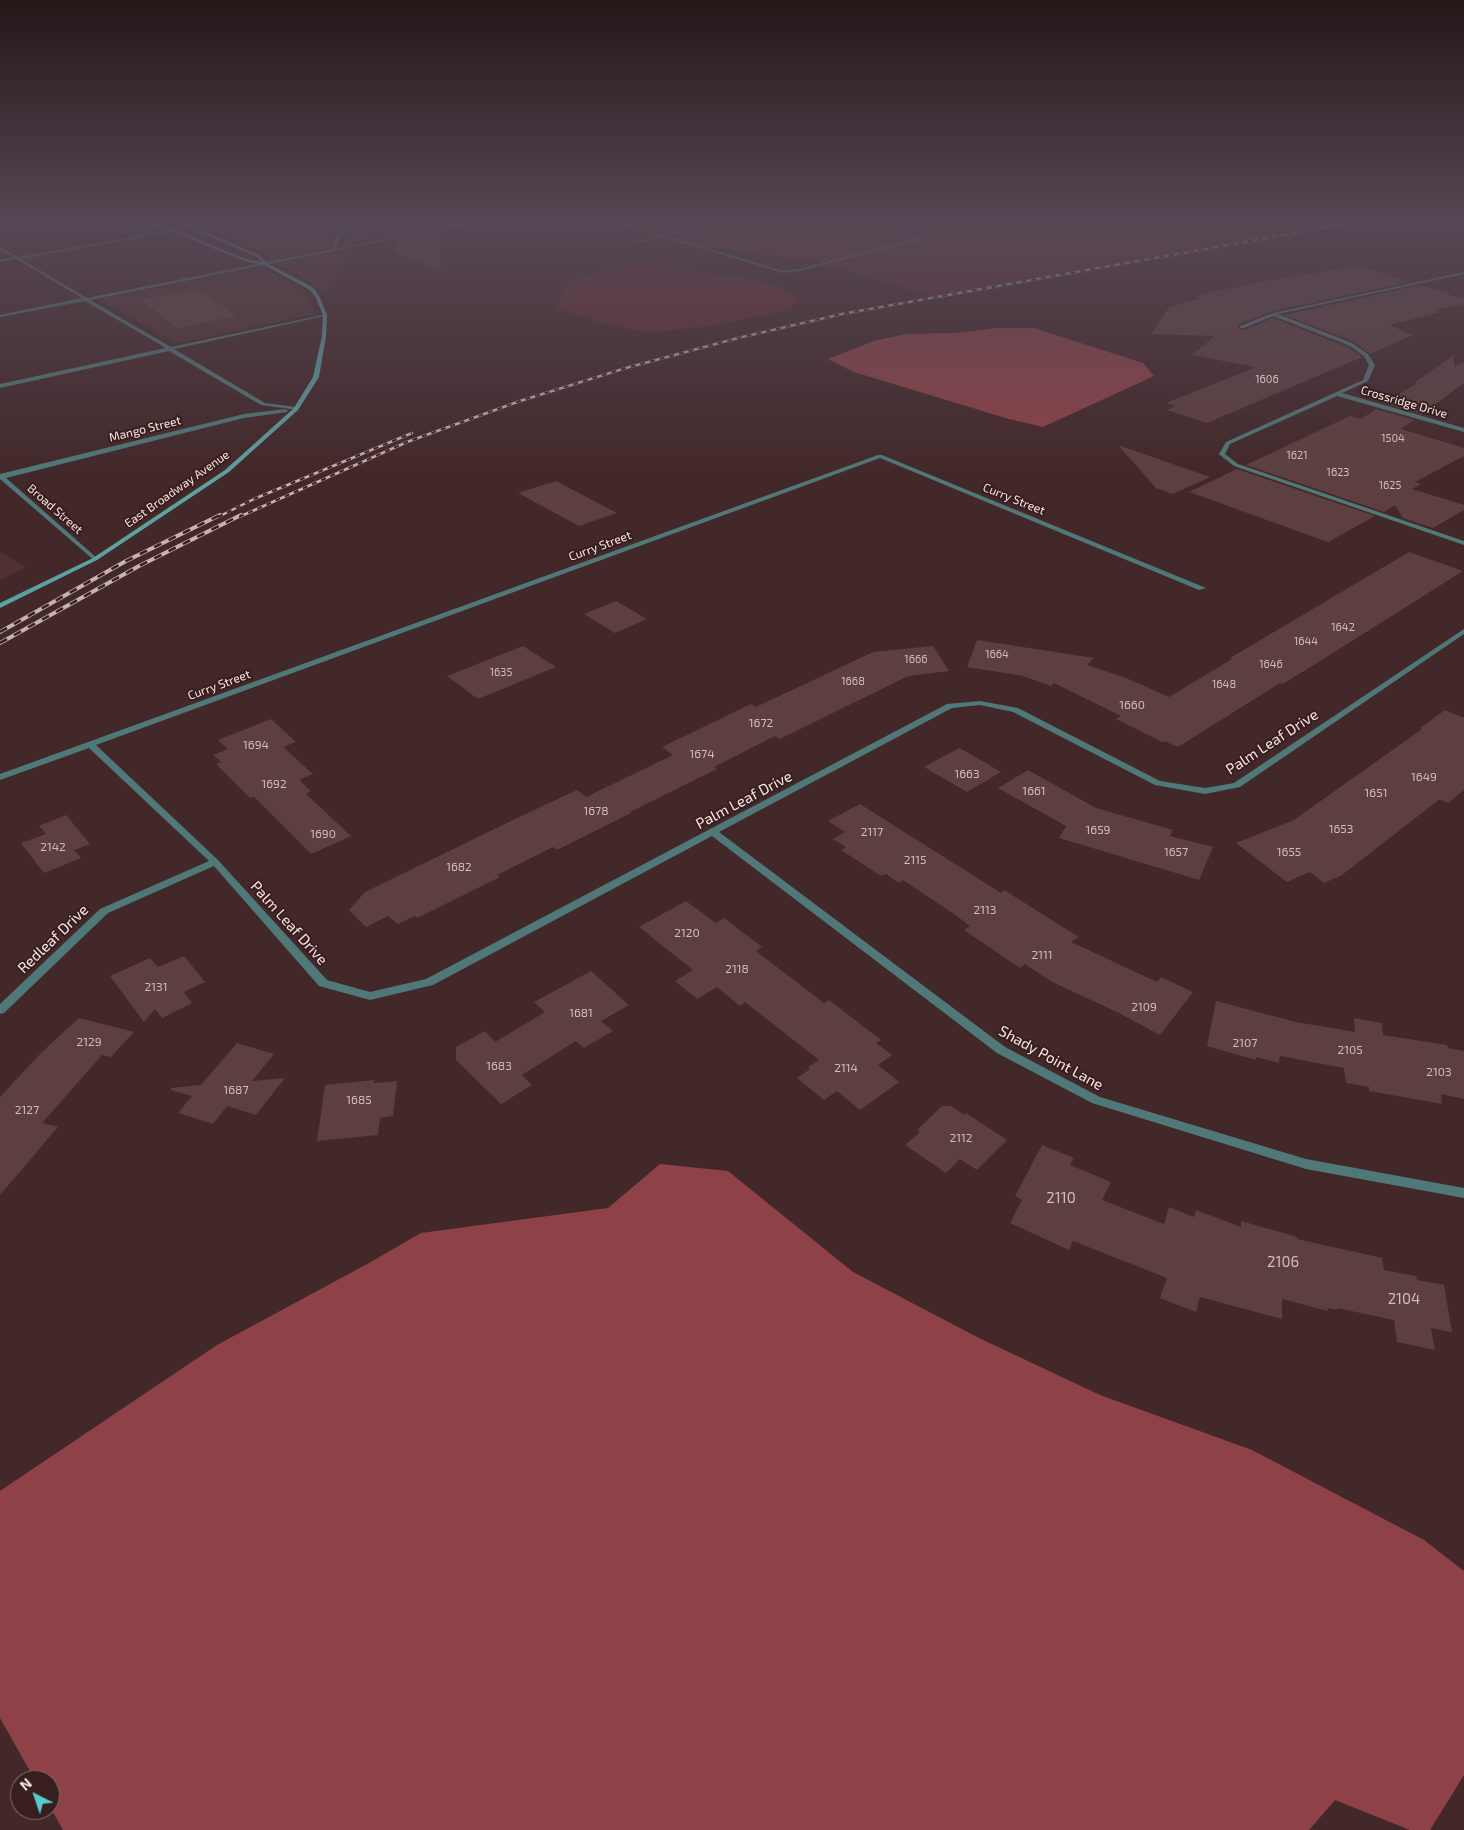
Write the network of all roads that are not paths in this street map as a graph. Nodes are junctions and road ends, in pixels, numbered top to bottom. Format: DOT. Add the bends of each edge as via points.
graph roads {
  1 [pos="45,306"];
  2 [pos="99,306"];
  3 [pos="321,306"];
  4 [pos="1308,306"];
  5 [pos="1273,314"];
  6 [pos="324,315"];
  7 [pos="0,316"];
  8 [pos="1242,327"];
  9 [pos="168,349"];
  10 [pos="0,386"];
  11 [pos="1338,394"];
  12 [pos="296,409"];
  13 [pos="1464,430"];
  14 [pos="1,476"];
  15 [pos="1464,543"];
  16 [pos="95,558"];
  17 [pos="1202,588"];
  18 [pos="0,606"];
  19 [pos="1464,631"];
  20 [pos="90,744"];
  21 [pos="0,777"];
  22 [pos="712,832"];
  23 [pos="215,862"];
  24 [pos="0,1010"];
  25 [pos="1464,1193"];
  1 -- 7 [label="street"];
  2 -- 9 [label="street"];
  3 -- 6 [label="main road"];
  4 -- 5 [label="street"];
  5 -- 8 [label="street"];
  5 -- 11 [label="street" via="1350,344 1366,355 1372,365 1365,381"];
  6 -- 9 [label="street"];
  6 -- 12 [label="main road, East Broadway Avenue" via="324,336 316,377"];
  9 -- 10 [label="street"];
  9 -- 12 [label="street" via="263,404"];
  11 -- 13 [label="street, Crossridge Drive"];
  11 -- 15 [label="street" via="1228,443 1222,454 1236,465"];
  12 -- 14 [label="street, Mango Street" via="244,416"];
  12 -- 16 [label="main road, East Broadway Avenue" via="227,470"];
  14 -- 16 [label="street, Broad Street"];
  16 -- 18 [label="main road, East Broadway Avenue"];
  17 -- 20 [label="street, Curry Street" via="880,456"];
  19 -- 22 [label="street, Palm Leaf Drive" via="1237,785 1205,791 1158,783 1015,710 980,704 957,705"];
  20 -- 21 [label="street, Curry Street"];
  20 -- 23 [label="street, Palm Leaf Drive"];
  22 -- 23 [label="street, Palm Leaf Drive" via="429,982 370,996 323,983"];
  22 -- 25 [label="street, Shady Point Lane" via="1001,1050 1096,1100 1306,1164"];
  23 -- 24 [label="street, Redleaf Drive" via="104,911"];
}
